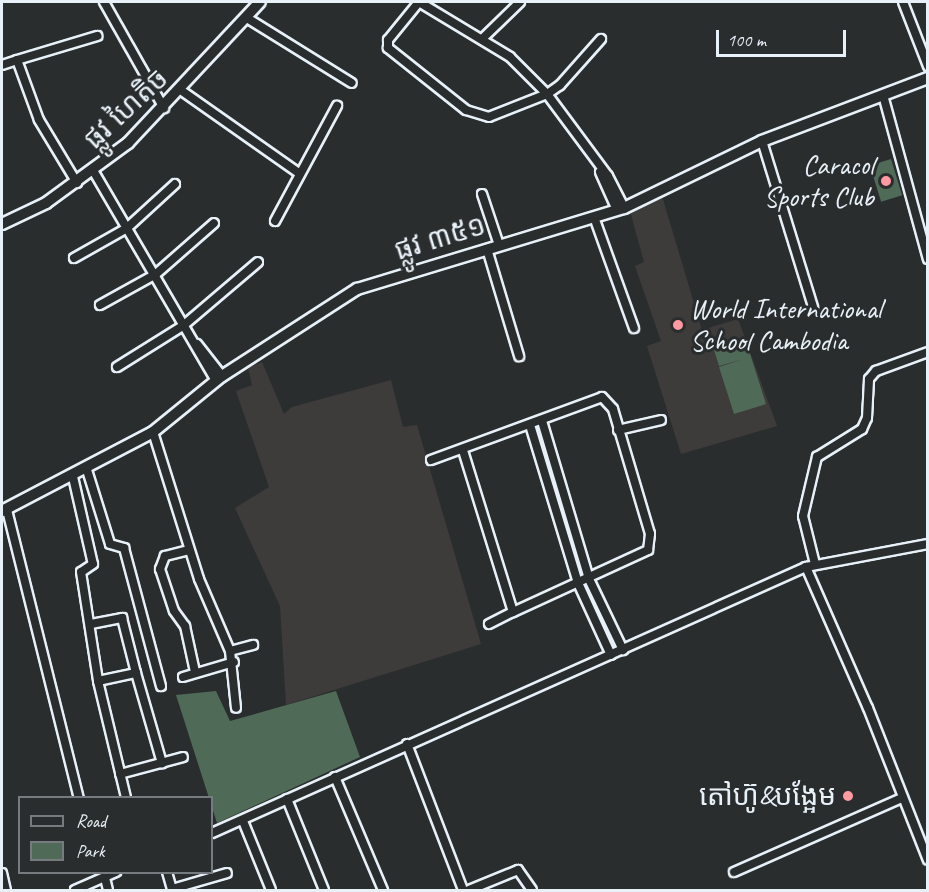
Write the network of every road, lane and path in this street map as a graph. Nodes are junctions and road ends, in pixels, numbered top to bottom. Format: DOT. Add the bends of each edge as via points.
graph roads {
  1 [pos="104,2"];
  2 [pos="261,2"];
  3 [pos="520,2"];
  4 [pos="903,2"];
  5 [pos="247,18"];
  6 [pos="97,36"];
  7 [pos="482,39"];
  8 [pos="601,39"];
  9 [pos="17,60"];
  10 [pos="2,65"];
  11 [pos="927,66"];
  12 [pos="927,78"];
  13 [pos="352,83"];
  14 [pos="182,91"];
  15 [pos="547,94"];
  16 [pos="883,95"];
  17 [pos="337,106"];
  18 [pos="164,108"];
  19 [pos="762,141"];
  20 [pos="94,172"];
  21 [pos="300,174"];
  22 [pos="77,183"];
  23 [pos="175,184"];
  24 [pos="482,194"];
  25 [pos="621,209"];
  26 [pos="594,217"];
  27 [pos="275,222"];
  28 [pos="214,223"];
  29 [pos="2,224"];
  30 [pos="128,228"];
  31 [pos="499,245"];
  32 [pos="487,249"];
  33 [pos="74,258"];
  34 [pos="927,259"];
  35 [pos="258,262"];
  36 [pos="156,274"];
  37 [pos="100,305"];
  38 [pos="813,307"];
  39 [pos="184,325"];
  40 [pos="634,328"];
  41 [pos="927,352"];
  42 [pos="519,356"];
  43 [pos="117,367"];
  44 [pos="219,378"];
  45 [pos="661,420"];
  46 [pos="542,421"];
  47 [pos="530,424"];
  48 [pos="618,430"];
  49 [pos="153,432"];
  50 [pos="463,450"];
  51 [pos="431,460"];
  52 [pos="87,470"];
  53 [pos="73,477"];
  54 [pos="4,510"];
  55 [pos="927,544"];
  56 [pos="189,549"];
  57 [pos="815,564"];
  58 [pos="806,567"];
  59 [pos="589,579"];
  60 [pos="579,582"];
  61 [pos="513,612"];
  62 [pos="91,624"];
  63 [pos="489,624"];
  64 [pos="253,645"];
  65 [pos="623,650"];
  66 [pos="231,651"];
  67 [pos="611,655"];
  68 [pos="234,662"];
  69 [pos="195,672"];
  70 [pos="136,673"];
  71 [pos="183,677"];
  72 [pos="98,681"];
  73 [pos="161,686"];
  74 [pos="236,708"];
  75 [pos="407,744"];
  76 [pos="183,757"];
  77 [pos="162,763"];
  78 [pos="120,774"];
  79 [pos="335,777"];
  80 [pos="78,796"];
  81 [pos="126,796"];
  82 [pos="903,798"];
  83 [pos="287,799"];
  84 [pos="243,821"];
  85 [pos="213,833"];
  86 [pos="927,860"];
  87 [pos="734,872"];
  88 [pos="2,873"];
  89 [pos="227,873"];
  90 [pos="167,874"];
  91 [pos="101,877"];
  92 [pos="172,890"];
  93 [pos="6,891"];
  94 [pos="75,891"];
  95 [pos="108,891"];
  96 [pos="271,891"];
  97 [pos="324,891"];
  98 [pos="383,891"];
  99 [pos="463,891"];
  100 [pos="469,891"];
  101 [pos="532,891"];
  1 -- 18 [label="street"];
  2 -- 5 [label="street, ផ្លូវ ហៃតិច"];
  3 -- 7 [label="street"];
  4 -- 11 [label="street"];
  5 -- 13 [label="street"];
  5 -- 14 [label="street, ផ្លូវ ហៃតិច"];
  6 -- 9 [label="street"];
  7 -- 15 [label="street" via="510,57"];
  7 -- 15 [label="street" via="419,2 388,40 388,48 478,117"];
  8 -- 15 [label="street" via="581,65"];
  9 -- 10 [label="street"];
  9 -- 22 [label="street" via="39,120"];
  12 -- 16 [label="street, ផ្លូវ ៣៥១"];
  14 -- 18 [label="street, ផ្លូវ ហៃតិច"];
  14 -- 21 [label="street"];
  15 -- 25 [label="street" via="600,172 608,176"];
  16 -- 19 [label="street, ផ្លូវ ៣៥១"];
  16 -- 34 [label="street"];
  17 -- 21 [label="street"];
  18 -- 20 [label="street, ផ្លូវ ហៃតិច"];
  19 -- 25 [label="street, ផ្លូវ ៣៥១"];
  19 -- 38 [label="street"];
  20 -- 22 [label="street, ផ្លូវ ហៃតិច"];
  20 -- 30 [label="street"];
  21 -- 27 [label="street"];
  22 -- 29 [label="street, ផ្លូវ ហៃតិច"];
  23 -- 30 [label="street"];
  24 -- 31 [label="street"];
  25 -- 26 [label="street, ផ្លូវ ៣៥១"];
  26 -- 31 [label="street, ផ្លូវ ៣៥១"];
  26 -- 40 [label="street"];
  28 -- 36 [label="street"];
  30 -- 33 [label="street"];
  30 -- 36 [label="street"];
  31 -- 32 [label="street, ផ្លូវ ៣៥១"];
  32 -- 42 [label="street"];
  32 -- 44 [label="street, ផ្លូវ ៣៥១" via="357,289"];
  35 -- 39 [label="street"];
  36 -- 37 [label="street"];
  36 -- 39 [label="street"];
  39 -- 43 [label="street"];
  39 -- 44 [label="street"];
  41 -- 57 [label="street" via="876,371 868,379 867,418 862,429 817,457 804,516"];
  44 -- 49 [label="street, ផ្លូវ ៣៥១"];
  45 -- 48 [label="street"];
  46 -- 47 [label="street"];
  46 -- 48 [label="street" via="602,397 613,409"];
  46 -- 59 [label="street"];
  47 -- 50 [label="street"];
  47 -- 60 [label="street"];
  48 -- 59 [label="street" via="651,543 648,550"];
  49 -- 52 [label="street, ផ្លូវ ៣៥១"];
  49 -- 56 [label="street"];
  50 -- 51 [label="street"];
  50 -- 61 [label="street"];
  52 -- 53 [label="street, ផ្លូវ ៣៥១"];
  52 -- 73 [label="street" via="111,544 124,548"];
  53 -- 54 [label="street, ផ្លូវ ៣៥១"];
  53 -- 62 [label="street" via="93,564 81,572"];
  54 -- 80 [label="street"];
  55 -- 57 [label="street"];
  56 -- 66 [label="street"];
  56 -- 69 [label="street" via="165,556 160,569 174,611 184,626"];
  57 -- 58 [label="street"];
  58 -- 65 [label="street"];
  58 -- 82 [label="street"];
  59 -- 60 [label="street"];
  59 -- 65 [label="street"];
  60 -- 61 [label="street"];
  60 -- 67 [label="street"];
  61 -- 63 [label="street"];
  62 -- 70 [label="street" via="122,618"];
  62 -- 72 [label="street"];
  64 -- 66 [label="street"];
  65 -- 67 [label="street"];
  66 -- 68 [label="street"];
  67 -- 75 [label="street" via="510,703"];
  68 -- 69 [label="street"];
  68 -- 74 [label="street"];
  69 -- 71 [label="street"];
  70 -- 72 [label="street"];
  70 -- 77 [label="street"];
  72 -- 78 [label="street"];
  75 -- 79 [label="street"];
  75 -- 99 [label="street"];
  76 -- 77 [label="street"];
  77 -- 78 [label="street"];
  78 -- 81 [label="street"];
  79 -- 83 [label="street"];
  79 -- 98 [label="street"];
  82 -- 86 [label="street"];
  82 -- 87 [label="street"];
  83 -- 84 [label="street"];
  83 -- 97 [label="street"];
  84 -- 85 [label="street"];
  84 -- 96 [label="street"];
  88 -- 93 [label="street"];
  89 -- 92 [label="street"];
  90 -- 92 [label="street"];
  91 -- 94 [label="street"];
  91 -- 95 [label="street"];
  100 -- 101 [label="street" via="518,870"];
}
